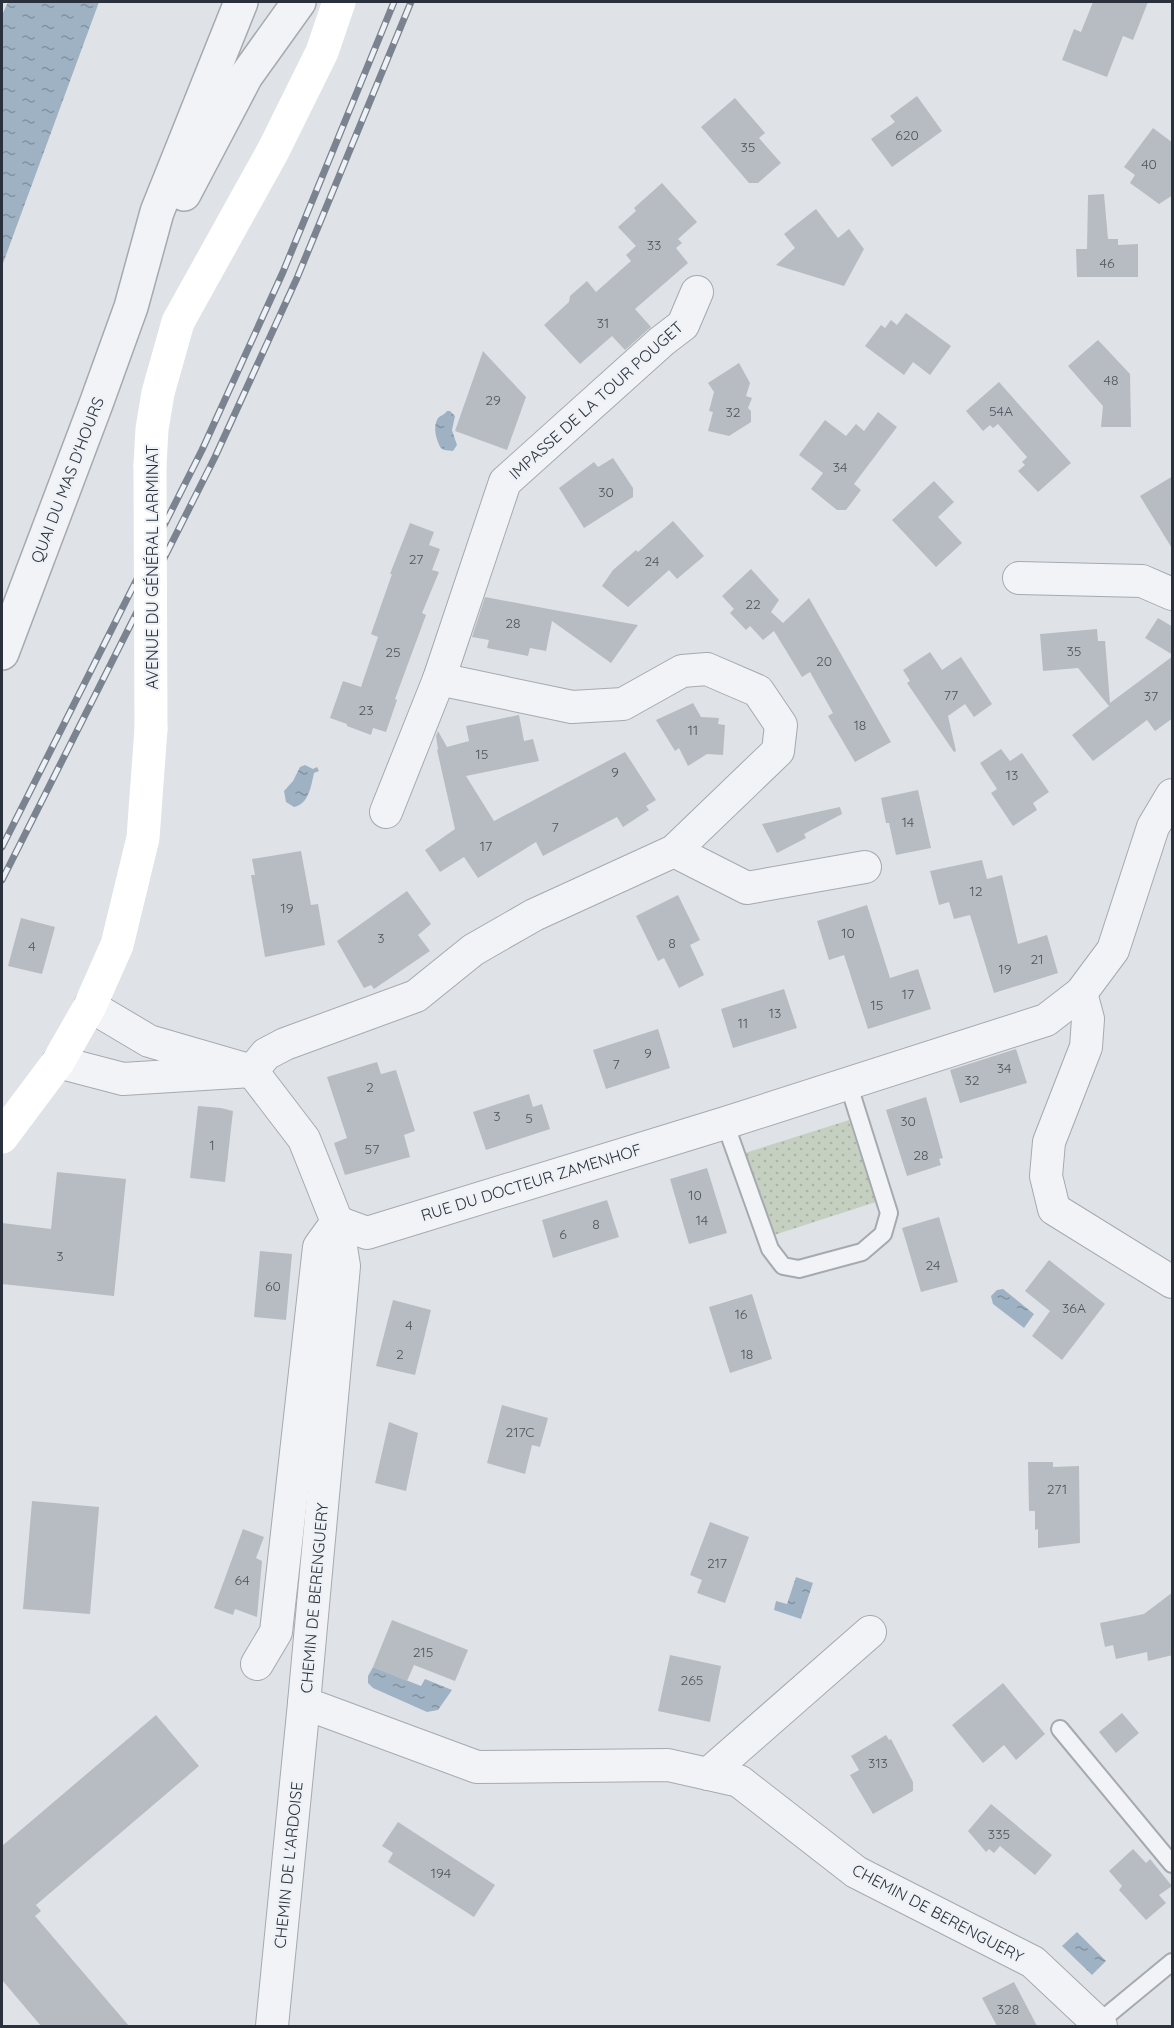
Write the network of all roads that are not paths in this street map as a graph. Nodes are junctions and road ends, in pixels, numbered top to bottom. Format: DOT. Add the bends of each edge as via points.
graph roads {
  1 [pos="241,2"];
  2 [pos="299,2"];
  3 [pos="339,2"];
  4 [pos="698,292"];
  5 [pos="130,307"];
  6 [pos="1019,578"];
  7 [pos="1173,594"];
  8 [pos="2,653"];
  9 [pos="439,679"];
  10 [pos="1173,795"];
  11 [pos="386,812"];
  12 [pos="674,851"];
  13 [pos="865,867"];
  14 [pos="1081,993"];
  15 [pos="90,1006"];
  16 [pos="58,1062"];
  17 [pos="252,1071"];
  18 [pos="848,1083"];
  19 [pos="725,1123"];
  20 [pos="2,1137"];
  21 [pos="337,1222"];
  22 [pos="1173,1282"];
  23 [pos="870,1632"];
  24 [pos="257,1664"];
  25 [pos="304,1703"];
  26 [pos="1060,1729"];
  27 [pos="708,1774"];
  28 [pos="1173,1864"];
  29 [pos="1173,1962"];
  30 [pos="1100,2025"];
  31 [pos="272,2026"];
  1 -- 5 [label="street, QUAI DU MAS D'HOURS" via="157,212"];
  2 -- 5 [label="street, QUAI DU MAS D'HOURS" via="246,76 171,218"];
  3 -- 15 [label="main road, AVENUE DU GÉNÉRAL LARMINAT, bridge" via="322,52 273,151 178,322 158,393 150,465 151,729 143,838 117,945"];
  4 -- 9 [label="street, IMPASSE DE LA TOUR POUGET" via="683,325 505,482"];
  5 -- 8 [label="street, QUAI DU MAS D'HOURS"];
  6 -- 7 [label="street" via="1142,581"];
  9 -- 11 [label="street, IMPASSE DE LA TOUR POUGET"];
  9 -- 12 [label="street" via="572,707 623,704 682,672 707,669 758,691 781,725 778,751"];
  10 -- 14 [label="street, RUE DU DOCTEUR ZAMENHOF" via="1153,827 1113,950"];
  12 -- 13 [label="street" via="747,888"];
  12 -- 17 [label="street" via="534,915 473,950 416,996 285,1044 266,1054"];
  14 -- 18 [label="street, RUE DU DOCTEUR ZAMENHOF" via="1046,1020"];
  14 -- 22 [label="street" via="1088,1019 1086,1047 1049,1142 1046,1176 1054,1209"];
  15 -- 16 [label="main road, AVENUE DU GÉNÉRAL LARMINAT"];
  15 -- 17 [label="street" via="148,1041"];
  16 -- 17 [label="street" via="123,1079"];
  16 -- 20 [label="main road, AVENUE DU GÉNÉRAL LARMINAT"];
  17 -- 21 [label="street, CHEMIN DE BERENGUERY" via="304,1139"];
  18 -- 19 [label="street, RUE DU DOCTEUR ZAMENHOF"];
  18 -- 19 [label="lane" via="889,1213 883,1234 862,1252 799,1269 783,1266 770,1249"];
  19 -- 21 [label="street, RUE DU DOCTEUR ZAMENHOF" via="366,1233"];
  21 -- 24 [label="street, CHEMIN DE BERENGUERY" via="319,1247 276,1632"];
  21 -- 25 [label="street, CHEMIN DE BERENGUERY" via="344,1266"];
  23 -- 27 [label="street"];
  25 -- 27 [label="street, CHEMIN DE BERENGUERY" via="477,1767 668,1765"];
  25 -- 31 [label="street, CHEMIN DE L'ARDOISE"];
  26 -- 28 [label="lane"];
  27 -- 30 [label="street, CHEMIN DE BERENGUERY" via="739,1781 856,1872 1033,1962"];
  29 -- 30 [label="lane"];
}
